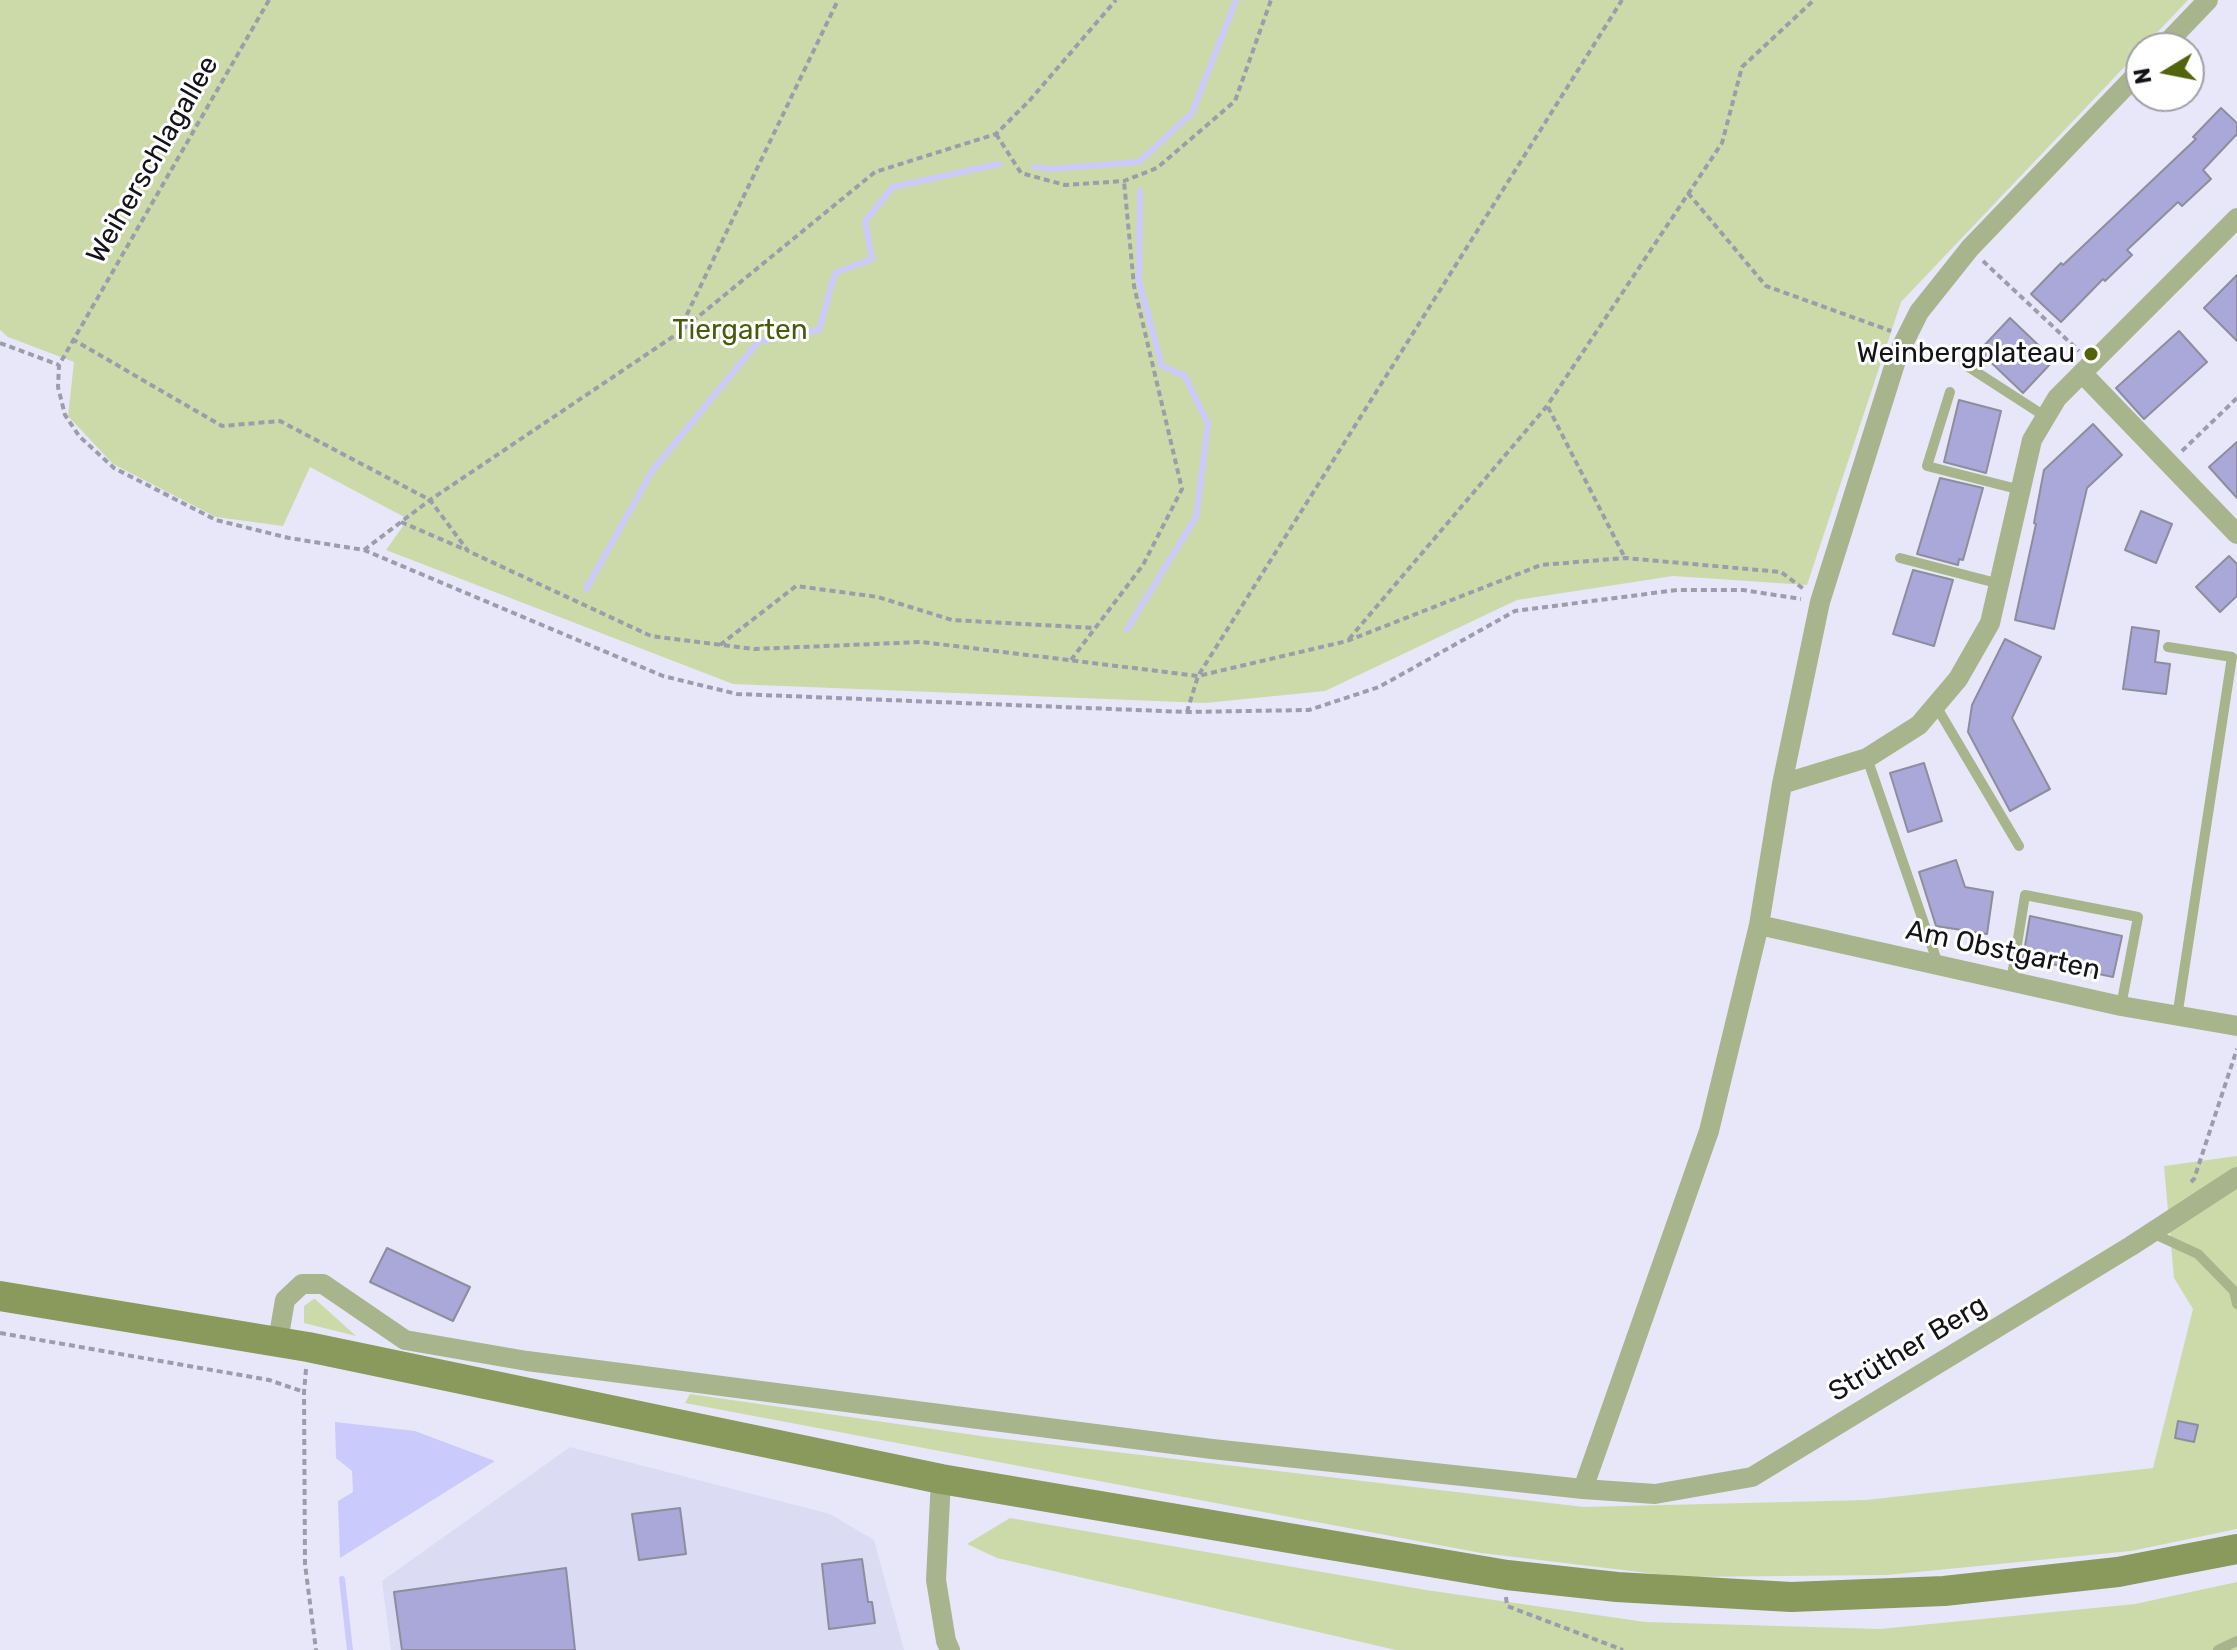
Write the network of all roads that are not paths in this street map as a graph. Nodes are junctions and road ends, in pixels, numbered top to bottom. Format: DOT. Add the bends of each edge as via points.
graph roads {
  1 [pos="2208,0"];
  2 [pos="2177,32"];
  3 [pos="2125,87"];
  4 [pos="2237,218"];
  5 [pos="1964,364"];
  6 [pos="2087,369"];
  7 [pos="1950,392"];
  8 [pos="2046,417"];
  9 [pos="2021,490"];
  10 [pos="2237,534"];
  11 [pos="1900,558"];
  12 [pos="2000,584"];
  13 [pos="2168,647"];
  14 [pos="1936,706"];
  15 [pos="1867,758"];
  16 [pos="1782,784"];
  17 [pos="2019,846"];
  18 [pos="1759,925"];
  19 [pos="1938,966"];
  20 [pos="2011,982"];
  21 [pos="2121,1006"];
  22 [pos="2177,1017"];
  23 [pos="2237,1026"];
  24 [pos="2237,1177"];
  25 [pos="2152,1233"];
  26 [pos="0,1296"];
  27 [pos="2237,1304"];
  28 [pos="278,1341"];
  29 [pos="941,1479"];
  30 [pos="1583,1489"];
  31 [pos="2237,1549"];
  32 [pos="2237,1641"];
  33 [pos="950,1650"];
  34 [pos="2218,1650"];
  1 -- 2 [label="street"];
  3 -- 16 [label="street" via="1970,248 1919,312 1898,354 1820,602"];
  4 -- 6 [label="street"];
  5 -- 8 [label="lane"];
  6 -- 8 [label="street"];
  6 -- 10 [label="street"];
  7 -- 9 [label="lane" via="1927,466"];
  8 -- 9 [label="street" via="2032,440"];
  9 -- 12 [label="street"];
  11 -- 12 [label="lane"];
  12 -- 14 [label="street" via="1990,623"];
  13 -- 22 [label="lane" via="2232,657"];
  14 -- 15 [label="street" via="1919,725"];
  14 -- 17 [label="lane"];
  15 -- 16 [label="street"];
  15 -- 19 [label="lane"];
  16 -- 18 [label="street"];
  18 -- 19 [label="street, Am Obstgarten"];
  18 -- 30 [label="street" via="1709,1131"];
  19 -- 20 [label="street, Am Obstgarten"];
  20 -- 21 [label="street, Am Obstgarten"];
  20 -- 21 [label="lane" via="2025,895 2138,917"];
  21 -- 22 [label="street, Am Obstgarten"];
  22 -- 23 [label="street, Am Obstgarten"];
  24 -- 25 [label="street, Strüther Berg"];
  25 -- 27 [label="lane" via="2198,1254 2234,1291"];
  25 -- 30 [label="street, Strüther Berg" via="1752,1477 1655,1494"];
  26 -- 28 [label="main road"];
  28 -- 29 [label="main road"];
  28 -- 30 [label="street, Strüther Berg" via="285,1300 302,1284 323,1284 405,1340 527,1361 1212,1449"];
  29 -- 31 [label="main road" via="1507,1575 1791,1597 1944,1591 2118,1572"];
  29 -- 33 [label="street" via="936,1580"];
  32 -- 34 [label="lane"];
}
